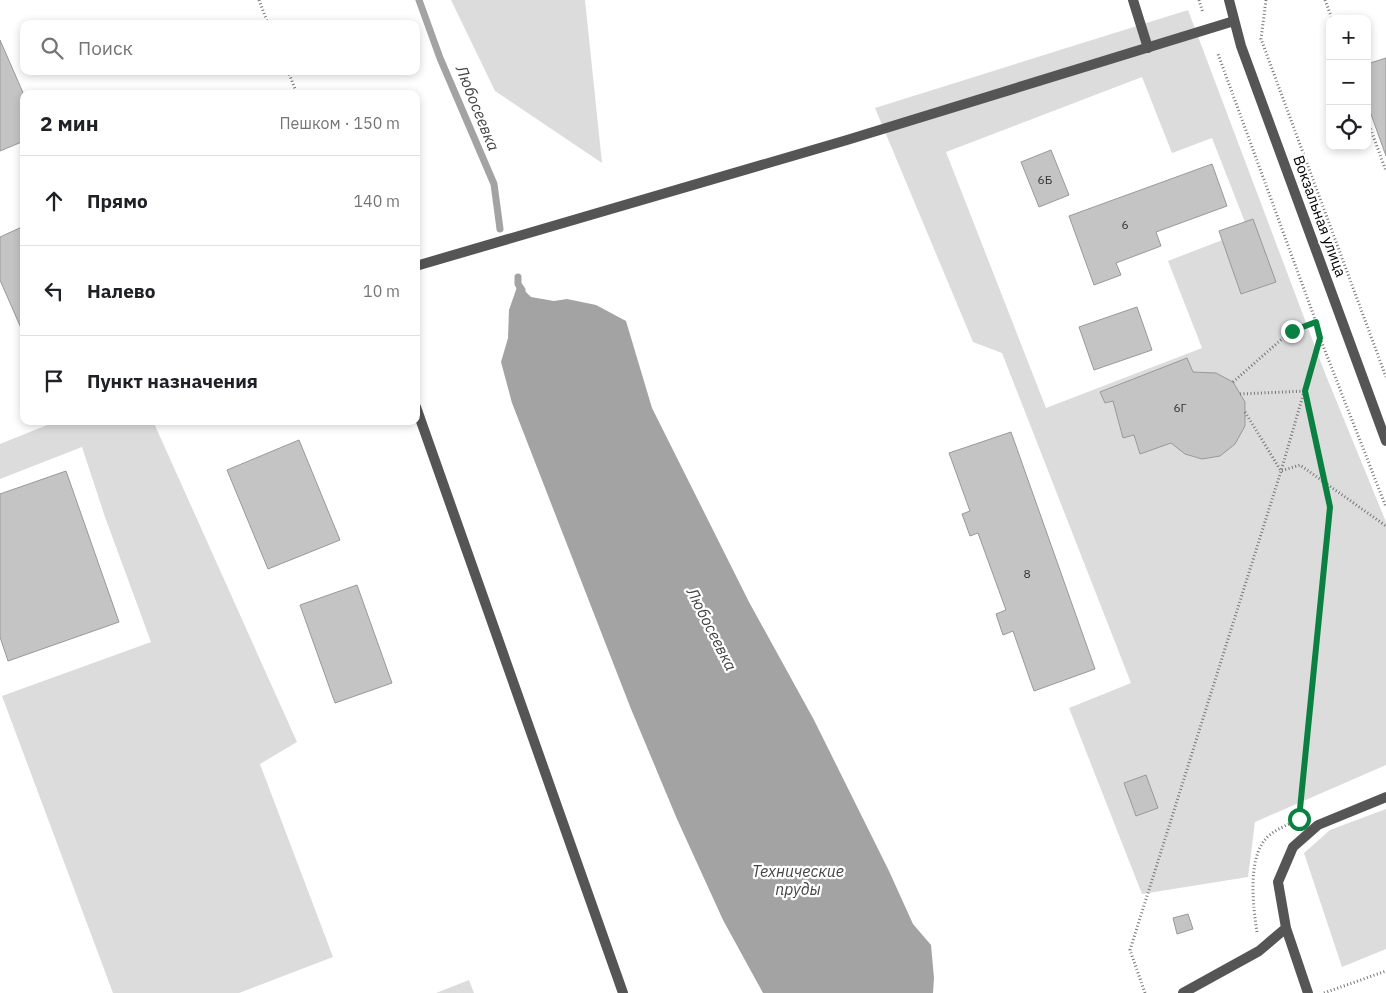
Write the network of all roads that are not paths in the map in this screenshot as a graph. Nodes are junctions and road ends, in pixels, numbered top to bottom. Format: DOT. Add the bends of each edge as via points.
graph roads {
  1 [pos="1133,0"];
  2 [pos="1231,3"];
  3 [pos="1234,21"];
  4 [pos="1148,48"];
  5 [pos="420,265"];
  6 [pos="420,417"];
  7 [pos="1386,441"];
  8 [pos="1386,797"];
  9 [pos="1286,928"];
  10 [pos="623,993"];
  11 [pos="1183,993"];
  12 [pos="1308,993"];
  1 -- 4 [label="street"];
  2 -- 3 [label="street, Вокзальная улица"];
  3 -- 4 [label="street"];
  3 -- 7 [label="street, Вокзальная улица"];
  4 -- 5 [label="street"];
  6 -- 10 [label="street"];
  8 -- 9 [label="street" via="1318,825 1293,847 1278,882"];
  9 -- 11 [label="street" via="1259,951"];
  9 -- 12 [label="street"];
}
